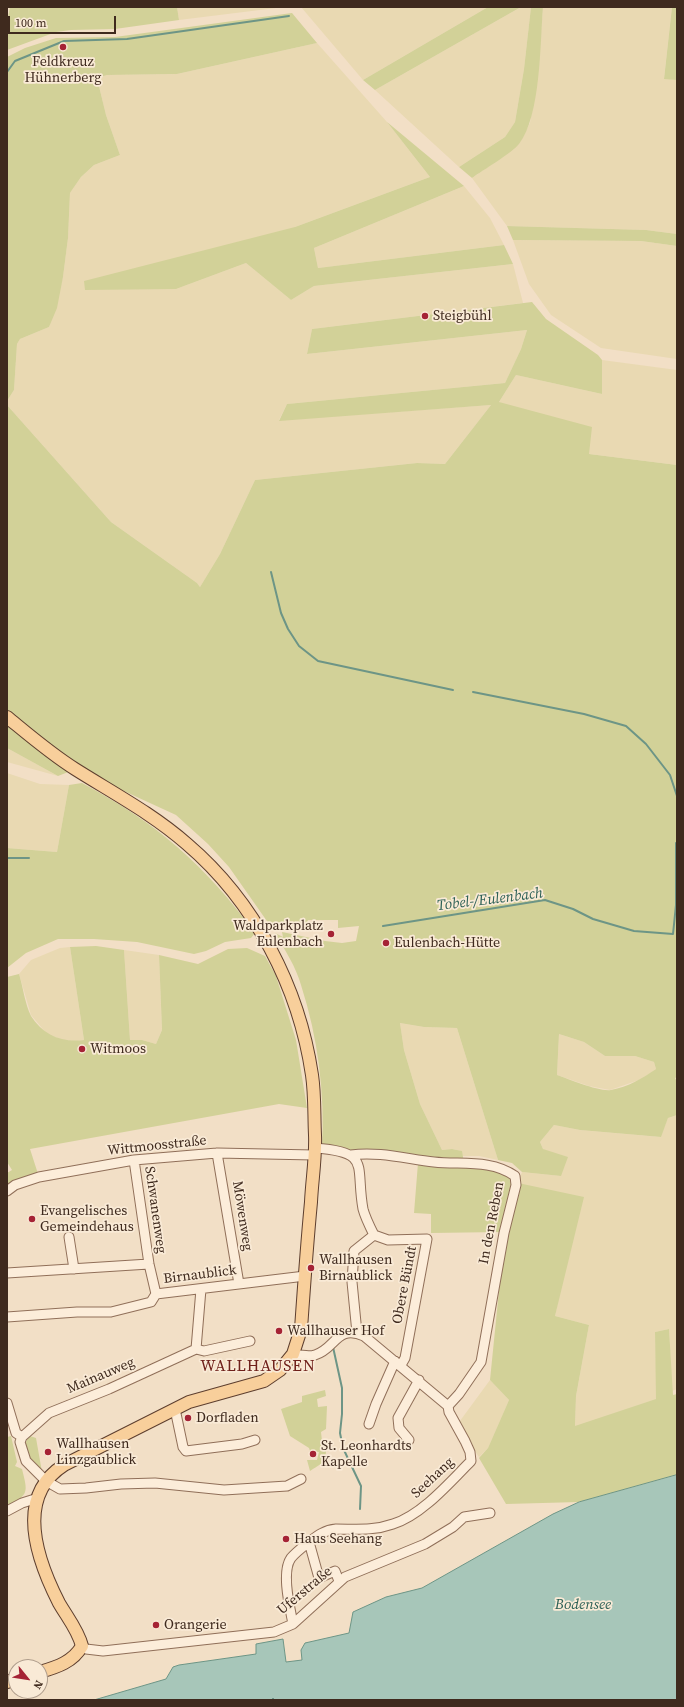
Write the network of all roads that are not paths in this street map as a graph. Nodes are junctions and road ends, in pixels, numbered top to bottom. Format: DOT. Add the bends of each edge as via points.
graph roads {
  1 [pos="7,717"];
  2 [pos="315,1146"];
  3 [pos="217,1154"];
  4 [pos="351,1155"];
  5 [pos="134,1160"];
  6 [pos="7,1191"];
  7 [pos="374,1235"];
  8 [pos="69,1237"];
  9 [pos="149,1264"];
  10 [pos="74,1269"];
  11 [pos="7,1273"];
  12 [pos="305,1276"];
  13 [pos="239,1284"];
  14 [pos="201,1289"];
  15 [pos="156,1294"];
  16 [pos="7,1317"];
  17 [pos="357,1333"];
  18 [pos="250,1341"];
  19 [pos="196,1349"];
  20 [pos="293,1354"];
  21 [pos="398,1363"];
  22 [pos="419,1380"];
  23 [pos="7,1403"];
  24 [pos="448,1406"];
  25 [pos="175,1409"];
  26 [pos="369,1424"];
  27 [pos="22,1437"];
  28 [pos="255,1440"];
  29 [pos="409,1440"];
  30 [pos="301,1479"];
  31 [pos="46,1481"];
  32 [pos="38,1498"];
  33 [pos="7,1511"];
  34 [pos="490,1513"];
  35 [pos="309,1542"];
  36 [pos="339,1581"];
  37 [pos="293,1624"];
  38 [pos="82,1646"];
  39 [pos="48,1669"];
  1 -- 2 [label="main road" via="45,748 146,812 187,844 220,875 243,904 279,964 294,1001 305,1038 312,1077"];
  2 -- 3 [label="street, Wittmoosstraße"];
  2 -- 4 [label="street, Wittmoosstraße"];
  2 -- 12 [label="main road"];
  3 -- 5 [label="street, Wittmoosstraße"];
  3 -- 13 [label="street, Möwenweg"];
  4 -- 7 [label="street" via="358,1162 363,1210"];
  4 -- 24 [label="street, In den Reben" via="364,1153 435,1162 476,1163 507,1171 515,1176 516,1185 504,1233 482,1362 460,1394"];
  5 -- 6 [label="street, Wittmoosstraße" via="39,1178 15,1185"];
  5 -- 9 [label="street, Schwanenweg"];
  7 -- 17 [label="street" via="354,1251 352,1282"];
  7 -- 21 [label="street, Obere Bündt" via="388,1240 427,1239 405,1358"];
  8 -- 10 [label="street"];
  9 -- 10 [label="street, Schwanenweg"];
  9 -- 15 [label="street, Schwanenweg"];
  10 -- 11 [label="street, Schwanenweg"];
  12 -- 13 [label="street, Birnaublick"];
  12 -- 20 [label="main road" via="302,1329"];
  13 -- 14 [label="street, Birnaublick"];
  14 -- 15 [label="street, Birnaublick"];
  14 -- 19 [label="street"];
  15 -- 16 [label="street, Birnaublick" via="151,1302 111,1312"];
  17 -- 20 [label="street" via="346,1333 337,1337 325,1350 314,1356"];
  17 -- 21 [label="street, Seehang" via="372,1341"];
  18 -- 19 [label="street, Mainauweg" via="204,1351"];
  19 -- 27 [label="street, Mainauweg" via="49,1413"];
  20 -- 25 [label="main road" via="280,1370 264,1381 188,1402"];
  21 -- 22 [label="street, Seehang"];
  21 -- 26 [label="street" via="376,1404"];
  22 -- 24 [label="street, Seehang"];
  22 -- 29 [label="street" via="398,1418 399,1428"];
  23 -- 27 [label="street" via="16,1433"];
  24 -- 35 [label="street, Seehang" via="470,1452 471,1461 449,1484 418,1510 395,1524 373,1530 323,1531"];
  25 -- 28 [label="street" via="186,1451"];
  25 -- 31 [label="main road" via="64,1465"];
  27 -- 31 [label="street" via="20,1442 26,1461"];
  30 -- 31 [label="street" via="287,1486 224,1490 155,1483 60,1489"];
  31 -- 32 [label="main road"];
  32 -- 33 [label="street"];
  32 -- 38 [label="main road" via="35,1542 41,1567"];
  34 -- 36 [label="street, Uferstraße" via="464,1517 425,1544"];
  35 -- 36 [label="street" via="319,1578 334,1571"];
  35 -- 37 [label="street, Seehang" via="290,1559 286,1579"];
  36 -- 37 [label="street, Uferstraße"];
  37 -- 38 [label="street, Uferstraße" via="274,1632 250,1636 103,1651"];
  38 -- 39 [label="main road" via="72,1659"];
}
